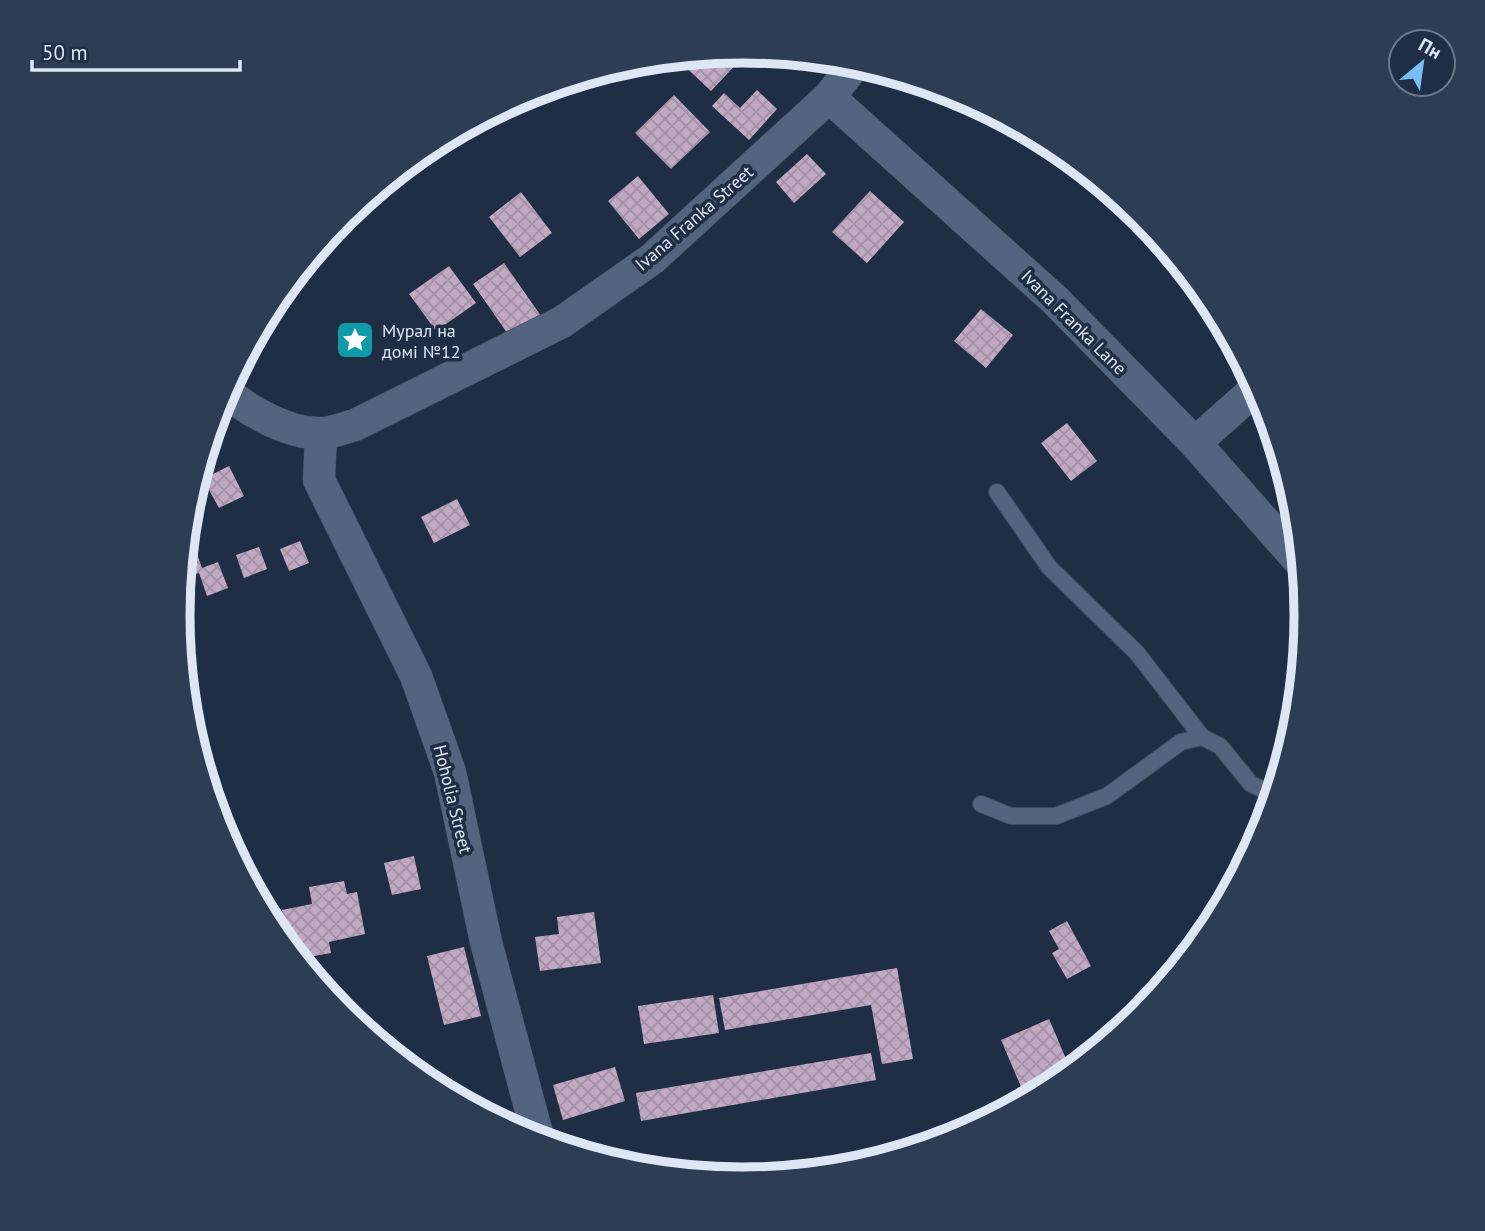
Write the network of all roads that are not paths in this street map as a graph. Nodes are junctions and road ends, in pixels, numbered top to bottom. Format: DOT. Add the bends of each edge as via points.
graph roads {
  1 [pos="847,74"];
  2 [pos="829,97"];
  3 [pos="1249,395"];
  4 [pos="234,399"];
  5 [pos="321,433"];
  6 [pos="1195,443"];
  7 [pos="997,492"];
  8 [pos="1291,551"];
  9 [pos="1202,737"];
  10 [pos="1266,792"];
  11 [pos="981,804"];
  12 [pos="535,1128"];
  1 -- 2 [label="street, Ivana Franka Street"];
  2 -- 5 [label="street, Ivana Franka Street" via="652,259 562,323 355,425"];
  2 -- 6 [label="street, Ivana Franka Lane" via="1055,300"];
  3 -- 6 [label="street"];
  4 -- 5 [label="street" via="278,425"];
  5 -- 12 [label="street, Hoholia Street" via="319,480 416,676 450,772 486,942"];
  6 -- 8 [label="street, Ivana Franka Lane"];
  7 -- 9 [label="lane" via="1049,567 1137,653"];
  9 -- 10 [label="lane" via="1220,746 1251,784"];
  9 -- 11 [label="lane" via="1181,742 1107,796 1056,816 1011,816"];
}
